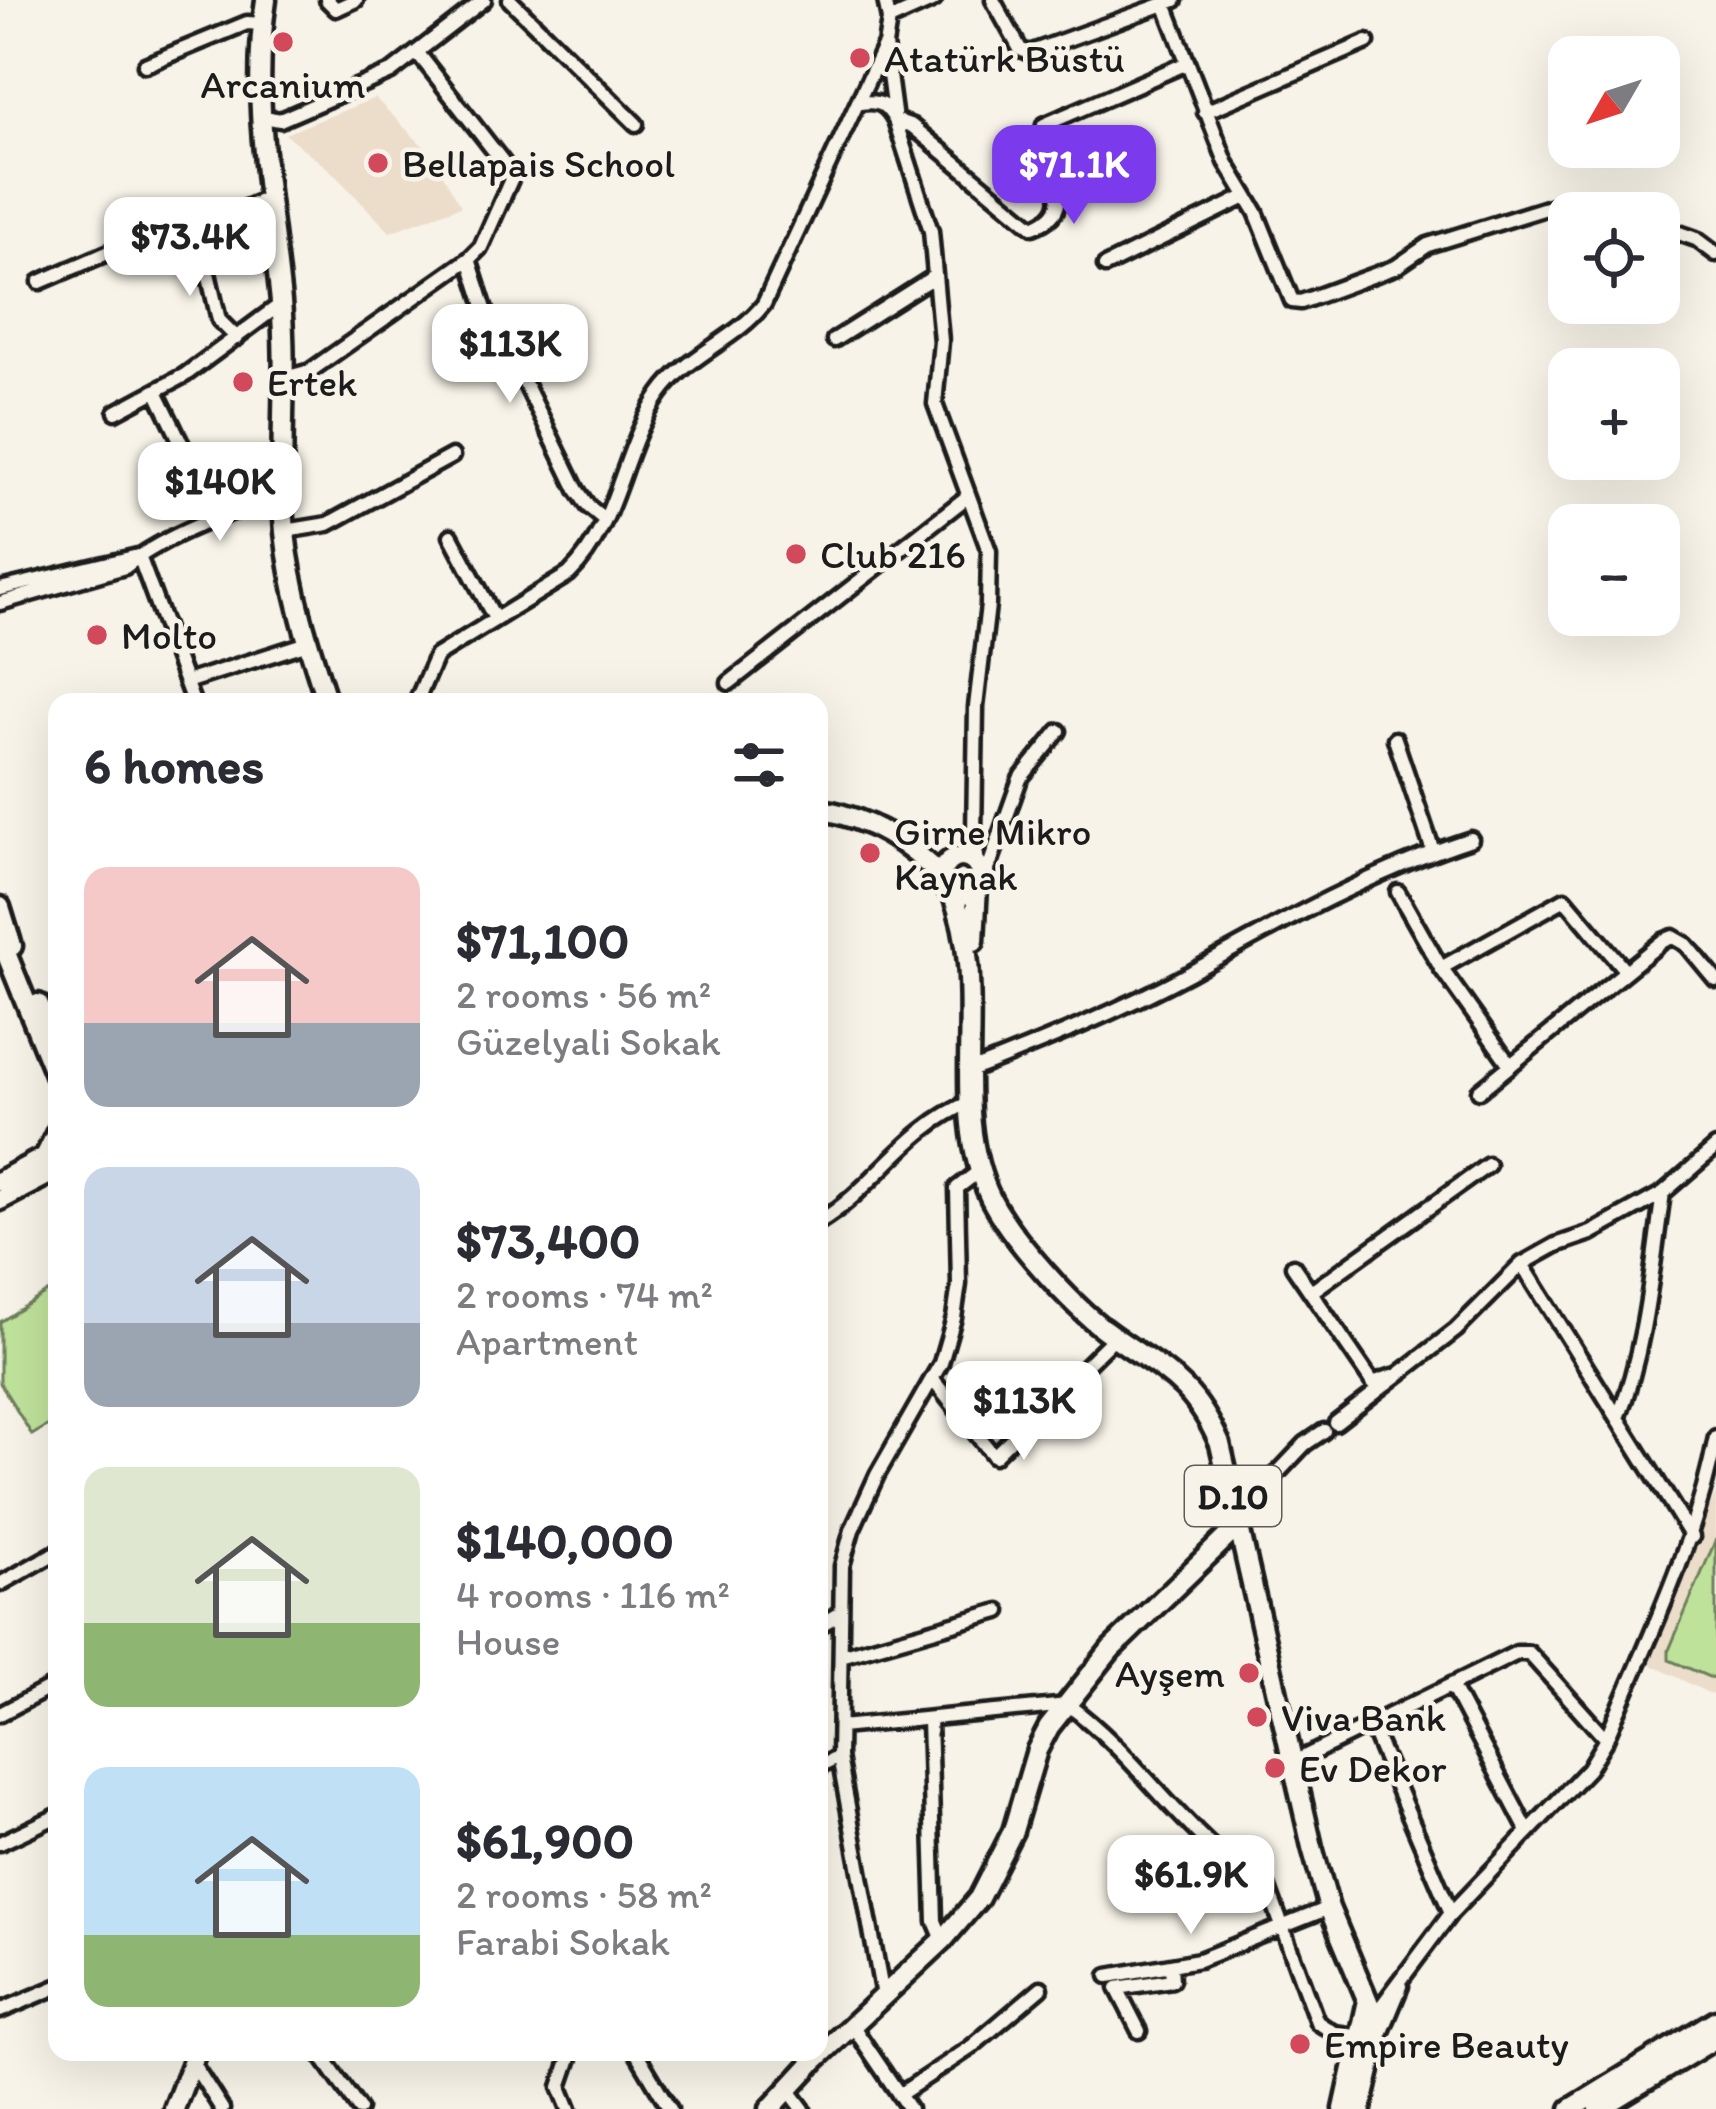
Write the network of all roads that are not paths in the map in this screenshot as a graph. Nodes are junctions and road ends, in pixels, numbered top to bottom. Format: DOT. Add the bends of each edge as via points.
graph roads {
  1 [pos="266,0"];
  2 [pos="327,0"];
  3 [pos="356,0"];
  4 [pos="484,0"];
  5 [pos="510,0"];
  6 [pos="885,0"];
  7 [pos="934,0"];
  8 [pos="993,0"];
  9 [pos="1165,2"];
  10 [pos="889,20"];
  11 [pos="262,24"];
  12 [pos="1367,42"];
  13 [pos="885,45"];
  14 [pos="418,52"];
  15 [pos="145,64"];
  16 [pos="1185,64"];
  17 [pos="860,103"];
  18 [pos="1205,112"];
  19 [pos="259,116"];
  20 [pos="896,120"];
  21 [pos="636,124"];
  22 [pos="1245,197"];
  23 [pos="268,198"];
  24 [pos="1548,207"];
  25 [pos="196,226"];
  26 [pos="1680,233"];
  27 [pos="1716,254"];
  28 [pos="469,259"];
  29 [pos="1105,266"];
  30 [pos="935,276"];
  31 [pos="40,282"];
  32 [pos="281,304"];
  33 [pos="237,338"];
  34 [pos="834,340"];
  35 [pos="285,378"];
  36 [pos="157,391"];
  37 [pos="116,412"];
  38 [pos="452,456"];
  39 [pos="285,494"];
  40 [pos="967,497"];
  41 [pos="604,520"];
  42 [pos="209,523"];
  43 [pos="285,531"];
  44 [pos="451,536"];
  45 [pos="140,556"];
  46 [pos="43,585"];
  47 [pos="0,589"];
  48 [pos="0,602"];
  49 [pos="494,617"];
  50 [pos="308,643"];
  51 [pos="186,682"];
  52 [pos="730,683"];
  53 [pos="190,693"];
  54 [pos="324,693"];
  55 [pos="420,693"];
  56 [pos="1059,731"];
  57 [pos="1395,739"];
  58 [pos="828,811"];
  59 [pos="886,831"];
  60 [pos="974,836"];
  61 [pos="1471,838"];
  62 [pos="1433,851"];
  63 [pos="958,858"];
  64 [pos="979,877"];
  65 [pos="948,886"];
  66 [pos="1398,892"];
  67 [pos="0,907"];
  68 [pos="0,938"];
  69 [pos="969,963"];
  70 [pos="1441,968"];
  71 [pos="1624,969"];
  72 [pos="21,979"];
  73 [pos="1716,980"];
  74 [pos="48,1027"];
  75 [pos="48,1054"];
  76 [pos="1510,1065"];
  77 [pos="972,1070"];
  78 [pos="1479,1091"];
  79 [pos="971,1102"];
  80 [pos="1716,1147"];
  81 [pos="1488,1165"];
  82 [pos="48,1167"];
  83 [pos="48,1168"];
  84 [pos="978,1172"];
  85 [pos="0,1181"];
  86 [pos="1663,1193"];
  87 [pos="0,1200"];
  88 [pos="828,1215"];
  89 [pos="1522,1264"];
  90 [pos="1293,1266"];
  91 [pos="1311,1292"];
  92 [pos="1115,1337"];
  93 [pos="1406,1372"];
  94 [pos="933,1380"];
  95 [pos="1618,1418"];
  96 [pos="1716,1436"];
  97 [pos="1238,1520"];
  98 [pos="1692,1537"];
  99 [pos="48,1557"];
  100 [pos="0,1584"];
  101 [pos="999,1611"];
  102 [pos="841,1613"];
  103 [pos="828,1621"];
  104 [pos="841,1657"];
  105 [pos="1451,1685"];
  106 [pos="48,1689"];
  107 [pos="1068,1706"];
  108 [pos="0,1714"];
  109 [pos="929,1720"];
  110 [pos="1372,1726"];
  111 [pos="840,1727"];
  112 [pos="1606,1738"];
  113 [pos="839,1757"];
  114 [pos="828,1762"];
  115 [pos="1292,1763"];
  116 [pos="48,1820"];
  117 [pos="1528,1832"];
  118 [pos="0,1843"];
  119 [pos="1330,1908"];
  120 [pos="1451,1913"];
  121 [pos="1282,1924"];
  122 [pos="943,1940"];
  123 [pos="1171,1966"];
  124 [pos="1405,1973"];
  125 [pos="1108,1976"];
  126 [pos="1041,1988"];
  127 [pos="48,1991"];
  128 [pos="883,1996"];
  129 [pos="0,2011"];
  130 [pos="1716,2020"];
  131 [pos="852,2025"];
  132 [pos="1369,2027"];
  133 [pos="1139,2031"];
  134 [pos="1716,2038"];
  135 [pos="828,2049"];
  136 [pos="192,2061"];
  137 [pos="197,2061"];
  138 [pos="325,2061"];
  139 [pos="569,2061"];
  140 [pos="641,2061"];
  141 [pos="816,2061"];
  142 [pos="788,2089"];
  143 [pos="899,2095"];
  144 [pos="174,2109"];
  145 [pos="222,2109"];
  146 [pos="359,2109"];
  147 [pos="569,2109"];
  148 [pos="670,2109"];
  149 [pos="770,2109"];
  150 [pos="803,2109"];
  151 [pos="909,2109"];
  152 [pos="1344,2109"];
  153 [pos="1361,2109"];
  154 [pos="1571,2109"];
  155 [pos="1598,2109"];
  1 -- 11 [label="main road"];
  2 -- 3 [label="street" via="336,9"];
  4 -- 14 [label="street"];
  5 -- 21 [label="street"];
  6 -- 10 [label="street"];
  7 -- 10 [label="street"];
  8 -- 9 [label="street" via="1029,53"];
  9 -- 16 [label="street"];
  10 -- 13 [label="street"];
  11 -- 15 [label="street" via="247,22"];
  11 -- 19 [label="main road"];
  12 -- 18 [label="street"];
  13 -- 17 [label="street"];
  13 -- 20 [label="street"];
  14 -- 19 [label="street" via="391,72 280,120"];
  14 -- 28 [label="street" via="513,175"];
  16 -- 18 [label="street"];
  16 -- 20 [label="street" via="1044,125 1040,138 1058,206 1034,227"];
  17 -- 20 [label="street" via="886,105"];
  17 -- 41 [label="street" via="764,304 664,388"];
  18 -- 22 [label="street"];
  19 -- 23 [label="main road"];
  20 -- 30 [label="street" via="931,231"];
  22 -- 24 [label="street" via="1292,301 1301,302 1396,267 1441,240"];
  22 -- 29 [label="street"];
  23 -- 25 [label="street"];
  23 -- 32 [label="main road"];
  25 -- 31 [label="street" via="172,225"];
  25 -- 33 [label="street" via="219,320"];
  26 -- 27 [label="street"];
  28 -- 35 [label="street" via="310,371"];
  28 -- 41 [label="street" via="484,310 577,490"];
  30 -- 34 [label="street"];
  30 -- 40 [label="street" via="935,404"];
  32 -- 33 [label="street"];
  32 -- 35 [label="main road"];
  33 -- 36 [label="street"];
  35 -- 39 [label="main road"];
  36 -- 37 [label="street"];
  36 -- 42 [label="street"];
  38 -- 43 [label="street" via="328,524"];
  39 -- 42 [label="street"];
  39 -- 43 [label="main road"];
  40 -- 52 [label="street"];
  40 -- 60 [label="street" via="988,551"];
  41 -- 49 [label="street" via="569,574"];
  42 -- 45 [label="street"];
  43 -- 50 [label="main road"];
  44 -- 49 [label="street"];
  45 -- 46 [label="street"];
  45 -- 51 [label="street"];
  46 -- 47 [label="street"];
  46 -- 48 [label="street"];
  49 -- 55 [label="street" via="436,656"];
  50 -- 51 [label="street"];
  50 -- 54 [label="main road"];
  51 -- 53 [label="street"];
  56 -- 64 [label="street" via="1020,778"];
  57 -- 62 [label="street"];
  58 -- 59 [label="main road"];
  59 -- 63 [label="main road"];
  59 -- 65 [label="main road"];
  60 -- 63 [label="street"];
  60 -- 64 [label="street"];
  61 -- 62 [label="street"];
  62 -- 77 [label="street" via="1088,1024"];
  63 -- 64 [label="main road" via="972,861"];
  63 -- 65 [label="main road" via="944,869"];
  64 -- 65 [label="main road" via="969,893"];
  64 -- 69 [label="main road, D.10"];
  65 -- 69 [label="main road, D.10"];
  66 -- 70 [label="street"];
  67 -- 72 [label="main road"];
  68 -- 72 [label="main road"];
  69 -- 77 [label="main road, D.10"];
  70 -- 71 [label="street" via="1565,899"];
  70 -- 76 [label="street"];
  71 -- 73 [label="street" via="1673,938"];
  71 -- 76 [label="street"];
  72 -- 74 [label="main road"];
  72 -- 75 [label="main road"];
  76 -- 78 [label="street"];
  77 -- 79 [label="main road, D.10"];
  79 -- 84 [label="main road, D.10"];
  79 -- 88 [label="street" via="942,1114"];
  80 -- 86 [label="street"];
  81 -- 91 [label="street"];
  82 -- 85 [label="main road"];
  83 -- 87 [label="main road"];
  84 -- 92 [label="main road, D.10" via="994,1206 1072,1302"];
  84 -- 94 [label="street" via="957,1188 954,1318"];
  86 -- 89 [label="street"];
  86 -- 95 [label="street" via="1648,1300"];
  89 -- 93 [label="street"];
  89 -- 95 [label="street"];
  90 -- 91 [label="street"];
  91 -- 93 [label="street" via="1372,1383"];
  92 -- 94 [label="street" via="994,1456"];
  92 -- 97 [label="main road, D.10" via="1184,1384 1206,1412"];
  93 -- 97 [label="street" via="1305,1444"];
  94 -- 102 [label="street" via="852,1531"];
  95 -- 98 [label="street"];
  96 -- 98 [label="street"];
  97 -- 107 [label="main road" via="1111,1649"];
  97 -- 115 [label="main road, D.10"];
  98 -- 112 [label="street"];
  99 -- 100 [label="street"];
  101 -- 104 [label="street"];
  102 -- 103 [label="street"];
  102 -- 104 [label="street"];
  104 -- 111 [label="street"];
  105 -- 110 [label="street"];
  105 -- 112 [label="street" via="1503,1657 1529,1653"];
  105 -- 117 [label="street"];
  106 -- 108 [label="street"];
  107 -- 109 [label="street"];
  107 -- 121 [label="street" via="1220,1854 1258,1874"];
  107 -- 122 [label="main road" via="1037,1750 1012,1831 979,1898"];
  109 -- 111 [label="street"];
  109 -- 122 [label="street" via="935,1922"];
  110 -- 115 [label="street"];
  110 -- 120 [label="street"];
  111 -- 113 [label="street"];
  112 -- 117 [label="street"];
  113 -- 114 [label="street"];
  113 -- 128 [label="street"];
  115 -- 119 [label="main road, D.10"];
  116 -- 118 [label="street"];
  117 -- 120 [label="street"];
  119 -- 121 [label="street"];
  119 -- 132 [label="main road, D.10"];
  120 -- 124 [label="street"];
  121 -- 123 [label="street"];
  121 -- 132 [label="street" via="1317,2022 1334,2033"];
  122 -- 128 [label="main road"];
  123 -- 125 [label="street"];
  123 -- 133 [label="street" via="1172,1980 1117,1988"];
  124 -- 132 [label="street"];
  124 -- 132 [label="street"];
  126 -- 143 [label="street"];
  127 -- 129 [label="street"];
  128 -- 131 [label="main road"];
  130 -- 154 [label="main road"];
  131 -- 135 [label="main road"];
  131 -- 143 [label="street"];
  132 -- 152 [label="main road"];
  132 -- 153 [label="main road"];
  134 -- 155 [label="main road"];
  136 -- 144 [label="main road"];
  137 -- 145 [label="street"];
  138 -- 146 [label="street"];
  139 -- 147 [label="street" via="560,2087"];
  140 -- 148 [label="street"];
  141 -- 142 [label="main road"];
  142 -- 149 [label="main road"];
  142 -- 150 [label="street"];
  143 -- 151 [label="street"];
}
